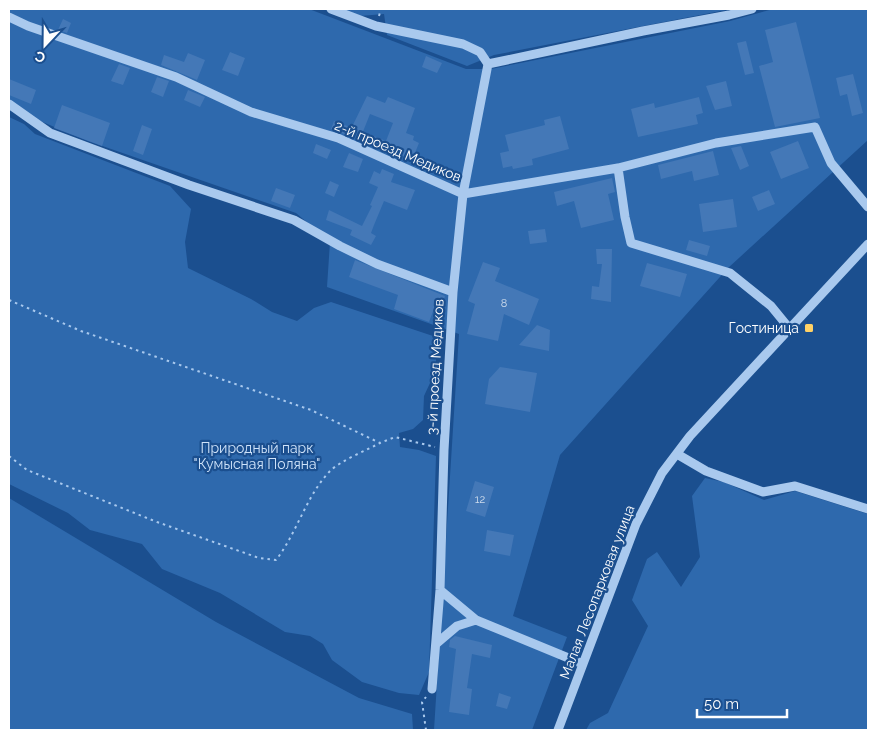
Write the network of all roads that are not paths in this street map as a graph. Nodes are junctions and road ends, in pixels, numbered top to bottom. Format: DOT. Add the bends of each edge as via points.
graph roads {
  1 [pos="331,9"];
  2 [pos="752,9"];
  3 [pos="9,16"];
  4 [pos="488,64"];
  5 [pos="9,104"];
  6 [pos="618,168"];
  7 [pos="463,194"];
  8 [pos="868,207"];
  9 [pos="868,244"];
  10 [pos="453,292"];
  11 [pos="789,328"];
  12 [pos="676,454"];
  13 [pos="868,509"];
  14 [pos="440,590"];
  15 [pos="476,620"];
  16 [pos="437,643"];
  17 [pos="583,664"];
  18 [pos="432,689"];
  19 [pos="558,730"];
  1 -- 4 [label="street" via="376,26 463,44 480,52"];
  2 -- 4 [label="street"];
  3 -- 7 [label="street, 2-й проезд Медиков" via="28,26 176,77 251,112 338,138"];
  4 -- 7 [label="street"];
  5 -- 10 [label="street, 3-й проезд Медиков" via="50,133 294,220 377,264"];
  6 -- 7 [label="street, 2-й проезд Медиков"];
  6 -- 8 [label="street, 2-й проезд Медиков" via="716,143 815,127 831,163"];
  6 -- 11 [label="street" via="631,243 730,272 771,306"];
  7 -- 10 [label="street"];
  9 -- 11 [label="street, Малая Лесопарковая улица"];
  10 -- 14 [label="street, 3-й проезд Медиков"];
  11 -- 12 [label="street, Малая Лесопарковая улица"];
  12 -- 13 [label="street" via="706,471 763,492 795,486"];
  12 -- 17 [label="street, Малая Лесопарковая улица" via="662,473 636,524"];
  14 -- 15 [label="street"];
  14 -- 16 [label="street, 3-й проезд Медиков"];
  15 -- 16 [label="street" via="457,626"];
  15 -- 17 [label="street"];
  16 -- 18 [label="street, 3-й проезд Медиков"];
  17 -- 19 [label="street, Малая Лесопарковая улица"];
}
